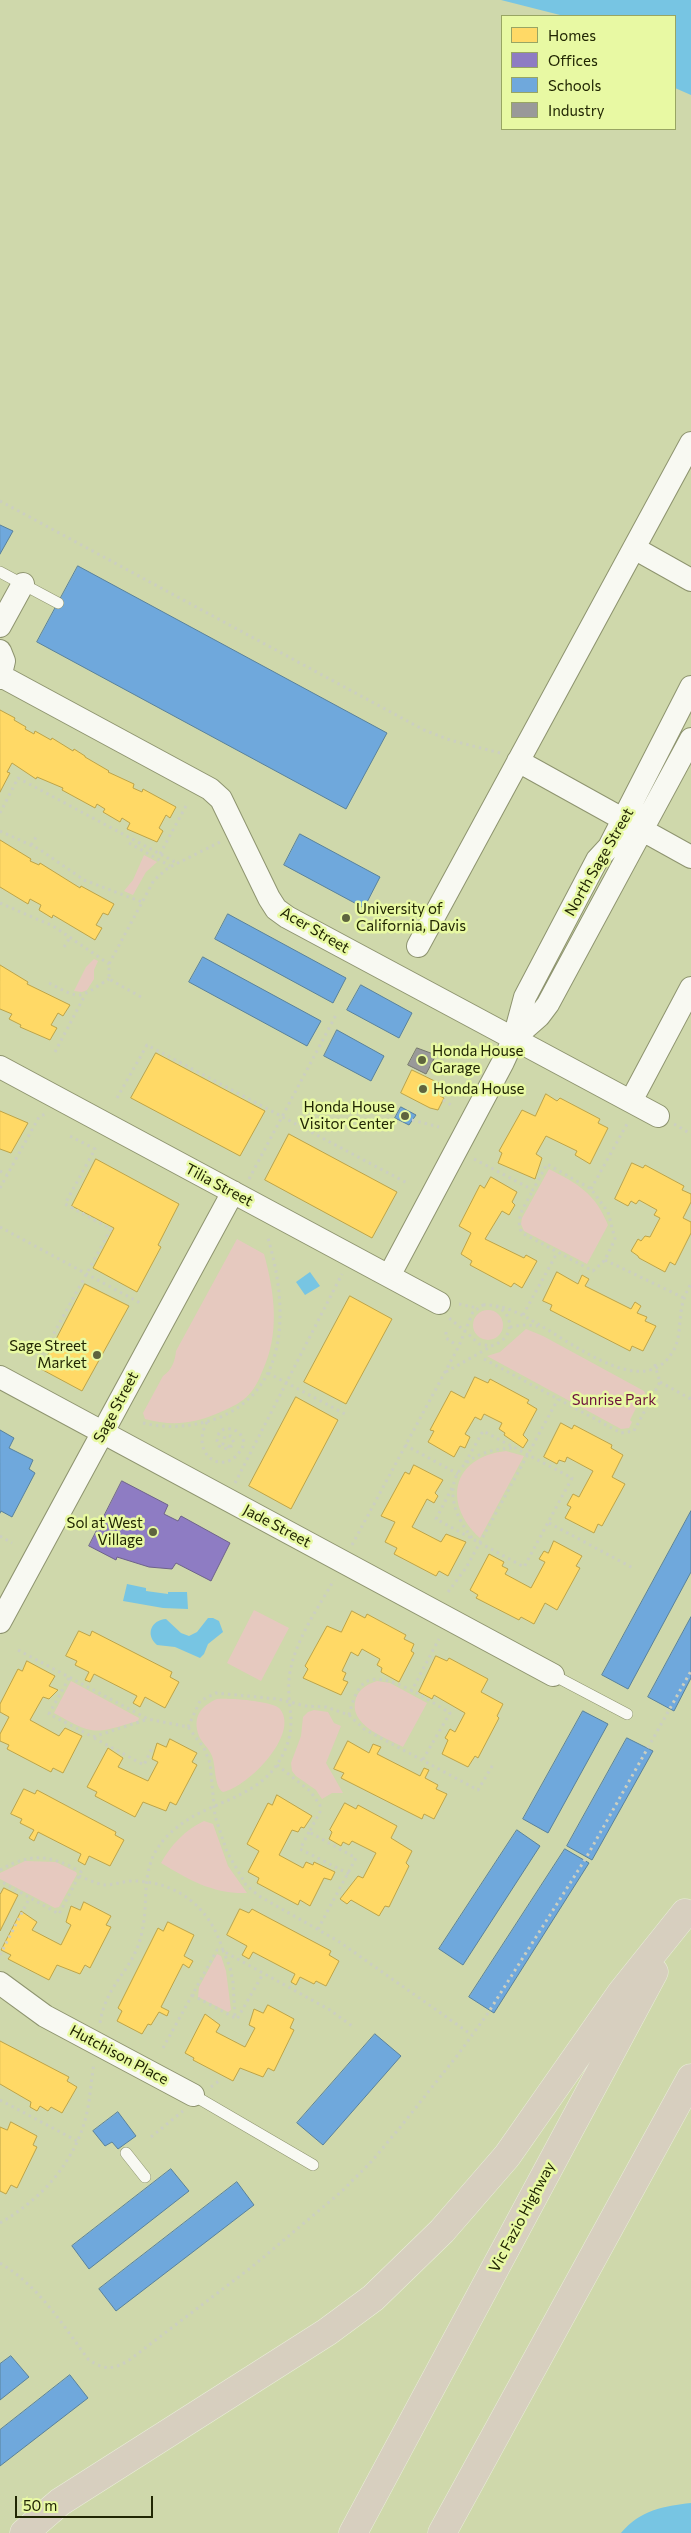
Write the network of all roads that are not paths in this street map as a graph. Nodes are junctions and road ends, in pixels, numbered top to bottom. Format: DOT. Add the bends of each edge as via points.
graph roads {
  1 [pos="691,443"];
  2 [pos="634,548"];
  3 [pos="0,572"];
  4 [pos="691,580"];
  5 [pos="23,584"];
  6 [pos="58,603"];
  7 [pos="0,626"];
  8 [pos="0,652"];
  9 [pos="1,677"];
  10 [pos="691,687"];
  11 [pos="691,739"];
  12 [pos="518,760"];
  13 [pos="633,825"];
  14 [pos="691,857"];
  15 [pos="418,946"];
  16 [pos="691,988"];
  17 [pos="514,1038"];
  18 [pos="0,1067"];
  19 [pos="631,1101"];
  20 [pos="658,1116"];
  21 [pos="240,1186"];
  22 [pos="389,1276"];
  23 [pos="439,1303"];
  24 [pos="0,1377"];
  25 [pos="103,1432"];
  26 [pos="0,1622"];
  27 [pos="553,1675"];
  28 [pos="627,1714"];
  29 [pos="688,1908"];
  30 [pos="0,1983"];
  31 [pos="0,2000"];
  32 [pos="45,2016"];
  33 [pos="691,2078"];
  34 [pos="193,2095"];
  35 [pos="126,2153"];
  36 [pos="313,2165"];
  37 [pos="145,2177"];
  38 [pos="24,2533"];
  39 [pos="353,2533"];
  40 [pos="442,2533"];
  1 -- 2 [label="street"];
  2 -- 4 [label="street"];
  2 -- 12 [label="street"];
  3 -- 5 [label="lane"];
  5 -- 6 [label="lane"];
  5 -- 7 [label="street"];
  8 -- 9 [label="street" via="4,661"];
  9 -- 17 [label="street, Acer Street" via="210,789 221,799 269,898 281,913"];
  10 -- 13 [label="street, North Sage Street" via="645,774"];
  11 -- 13 [label="street, North Sage Street"];
  12 -- 13 [label="street"];
  12 -- 15 [label="street"];
  13 -- 14 [label="street"];
  13 -- 17 [label="street, North Sage Street" via="597,860 525,997"];
  16 -- 19 [label="street"];
  17 -- 19 [label="street, Acer Street"];
  17 -- 22 [label="street, North Sage Street"];
  18 -- 21 [label="street, Tilia Street"];
  19 -- 20 [label="street, Acer Street"];
  21 -- 22 [label="street, Tilia Street"];
  21 -- 25 [label="street, Sage Street"];
  22 -- 23 [label="street, Tilia Street"];
  24 -- 25 [label="street, Jade Street"];
  25 -- 26 [label="street, Sage Street"];
  25 -- 27 [label="street, Jade Street"];
  27 -- 28 [label="lane"];
  29 -- 38 [label="highway" via="621,1993 507,2156 442,2231 373,2298 328,2332 60,2502"];
  29 -- 39 [label="highway, Vic Fazio Highway"];
  30 -- 32 [label="street, Hutchison Place"];
  31 -- 32 [label="street, Hutchison Place"];
  32 -- 34 [label="street, Hutchison Place"];
  33 -- 40 [label="highway"];
  34 -- 36 [label="lane"];
  35 -- 37 [label="lane"];
}
